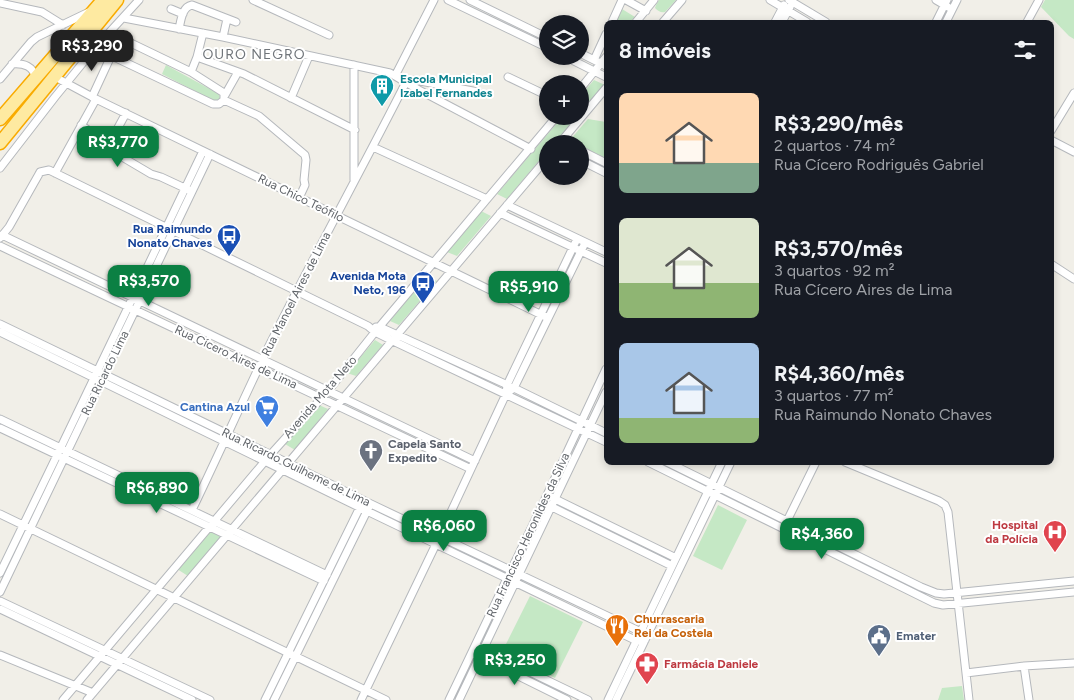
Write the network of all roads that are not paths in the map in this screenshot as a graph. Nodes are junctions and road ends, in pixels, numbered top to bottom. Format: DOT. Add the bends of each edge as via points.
graph roads {
  1 [pos="118,0"];
  2 [pos="139,0"];
  3 [pos="253,0"];
  4 [pos="434,0"];
  5 [pos="448,0"];
  6 [pos="470,0"];
  7 [pos="622,0"];
  8 [pos="626,0"];
  9 [pos="654,0"];
  10 [pos="682,0"];
  11 [pos="770,0"];
  12 [pos="790,0"];
  13 [pos="936,0"];
  14 [pos="1038,0"];
  15 [pos="264,2"];
  16 [pos="0,3"];
  17 [pos="951,3"];
  18 [pos="99,4"];
  19 [pos="171,9"];
  20 [pos="785,9"];
  21 [pos="646,10"];
  22 [pos="183,14"];
  23 [pos="124,18"];
  24 [pos="227,19"];
  25 [pos="613,20"];
  26 [pos="638,20"];
  27 [pos="667,20"];
  28 [pos="777,20"];
  29 [pos="782,20"];
  30 [pos="804,20"];
  31 [pos="823,20"];
  32 [pos="938,20"];
  33 [pos="947,20"];
  34 [pos="1028,20"];
  35 [pos="236,22"];
  36 [pos="63,24"];
  37 [pos="179,29"];
  38 [pos="110,33"];
  39 [pos="203,34"];
  40 [pos="539,34"];
  41 [pos="329,35"];
  42 [pos="223,37"];
  43 [pos="539,44"];
  44 [pos="604,44"];
  45 [pos="96,48"];
  46 [pos="111,56"];
  47 [pos="197,56"];
  48 [pos="309,56"];
  49 [pos="600,63"];
  50 [pos="12,64"];
  51 [pos="354,65"];
  52 [pos="583,65"];
  53 [pos="595,71"];
  54 [pos="191,72"];
  55 [pos="238,72"];
  56 [pos="395,76"];
  57 [pos="508,76"];
  58 [pos="604,76"];
  59 [pos="589,78"];
  60 [pos="0,79"];
  61 [pos="35,80"];
  62 [pos="61,80"];
  63 [pos="406,82"];
  64 [pos="604,90"];
  65 [pos="478,92"];
  66 [pos="539,92"];
  67 [pos="1074,93"];
  68 [pos="224,97"];
  69 [pos="94,98"];
  70 [pos="291,98"];
  71 [pos="126,113"];
  72 [pos="0,119"];
  73 [pos="81,125"];
  74 [pos="550,125"];
  75 [pos="1054,126"];
  76 [pos="355,130"];
  77 [pos="568,135"];
  78 [pos="1054,142"];
  79 [pos="0,143"];
  80 [pos="109,145"];
  81 [pos="373,147"];
  82 [pos="531,149"];
  83 [pos="202,150"];
  84 [pos="1074,152"];
  85 [pos="210,154"];
  86 [pos="589,154"];
  87 [pos="604,162"];
  88 [pos="589,164"];
  89 [pos="0,168"];
  90 [pos="539,168"];
  91 [pos="56,172"];
  92 [pos="604,172"];
  93 [pos="354,182"];
  94 [pos="189,190"];
  95 [pos="299,198"];
  96 [pos="487,200"];
  97 [pos="507,205"];
  98 [pos="500,213"];
  99 [pos="336,215"];
  100 [pos="166,227"];
  101 [pos="174,230"];
  102 [pos="3,237"];
  103 [pos="577,239"];
  104 [pos="585,243"];
  105 [pos="573,248"];
  106 [pos="1,250"];
  107 [pos="581,251"];
  108 [pos="604,251"];
  109 [pos="604,262"];
  110 [pos="434,263"];
  111 [pos="1054,266"];
  112 [pos="450,271"];
  113 [pos="1074,280"];
  114 [pos="298,291"];
  115 [pos="551,293"];
  116 [pos="558,297"];
  117 [pos="136,299"];
  118 [pos="128,307"];
  119 [pos="135,310"];
  120 [pos="544,317"];
  121 [pos="0,324"];
  122 [pos="378,330"];
  123 [pos="0,332"];
  124 [pos="394,338"];
  125 [pos="53,354"];
  126 [pos="263,360"];
  127 [pos="454,365"];
  128 [pos="259,368"];
  129 [pos="101,373"];
  130 [pos="604,373"];
  131 [pos="97,381"];
  132 [pos="510,386"];
  133 [pos="328,391"];
  134 [pos="506,394"];
  135 [pos="604,396"];
  136 [pos="321,397"];
  137 [pos="343,398"];
  138 [pos="337,405"];
  139 [pos="0,419"];
  140 [pos="582,421"];
  141 [pos="590,425"];
  142 [pos="401,426"];
  143 [pos="0,428"];
  144 [pos="578,429"];
  145 [pos="604,432"];
  146 [pos="587,433"];
  147 [pos="228,434"];
  148 [pos="396,434"];
  149 [pos="604,441"];
  150 [pos="224,442"];
  151 [pos="64,449"];
  152 [pos="270,454"];
  153 [pos="61,456"];
  154 [pos="264,461"];
  155 [pos="475,461"];
  156 [pos="288,463"];
  157 [pos="654,465"];
  158 [pos="673,465"];
  159 [pos="721,465"];
  160 [pos="730,465"];
  161 [pos="815,465"];
  162 [pos="852,465"];
  163 [pos="471,469"];
  164 [pos="282,470"];
  165 [pos="712,484"];
  166 [pos="719,488"];
  167 [pos="708,492"];
  168 [pos="716,495"];
  169 [pos="545,499"];
  170 [pos="555,499"];
  171 [pos="363,500"];
  172 [pos="371,504"];
  173 [pos="551,506"];
  174 [pos="359,508"];
  175 [pos="192,510"];
  176 [pos="386,511"];
  177 [pos="367,512"];
  178 [pos="0,514"];
  179 [pos="382,519"];
  180 [pos="787,521"];
  181 [pos="211,524"];
  182 [pos="27,527"];
  183 [pos="783,529"];
  184 [pos="619,530"];
  185 [pos="229,532"];
  186 [pos="440,536"];
  187 [pos="615,538"];
  188 [pos="436,544"];
  189 [pos="857,555"];
  190 [pos="676,558"];
  191 [pos="853,563"];
  192 [pos="672,566"];
  193 [pos="512,570"];
  194 [pos="0,573"];
  195 [pos="519,573"];
  196 [pos="326,578"];
  197 [pos="507,578"];
  198 [pos="1074,581"];
  199 [pos="515,582"];
  200 [pos="156,589"];
  201 [pos="0,592"];
  202 [pos="1074,592"];
  203 [pos="956,593"];
  204 [pos="174,598"];
  205 [pos="0,601"];
  206 [pos="958,604"];
  207 [pos="0,609"];
  208 [pos="30,620"];
  209 [pos="641,632"];
  210 [pos="645,640"];
  211 [pos="637,641"];
  212 [pos="475,645"];
  213 [pos="483,649"];
  214 [pos="288,653"];
  215 [pos="471,653"];
  216 [pos="102,654"];
  217 [pos="0,655"];
  218 [pos="479,656"];
  219 [pos="296,657"];
  220 [pos="120,662"];
  221 [pos="1074,663"];
  222 [pos="1024,666"];
  223 [pos="966,673"];
  224 [pos="154,678"];
  225 [pos="75,685"];
  226 [pos="365,690"];
  227 [pos="93,693"];
  228 [pos="450,698"];
  229 [pos="63,700"];
  230 [pos="87,700"];
  231 [pos="192,700"];
  232 [pos="210,700"];
  233 [pos="265,700"];
  234 [pos="274,700"];
  235 [pos="361,700"];
  236 [pos="386,700"];
  237 [pos="459,700"];
  238 [pos="567,700"];
  239 [pos="588,700"];
  240 [pos="608,700"];
  241 [pos="616,700"];
  242 [pos="969,700"];
  243 [pos="1028,700"];
  1 -- 62 [label="highway"];
  2 -- 23 [label="street"];
  3 -- 15 [label="street"];
  4 -- 56 [label="street"];
  5 -- 43 [label="street"];
  6 -- 40 [label="street"];
  7 -- 25 [label="street"];
  8 -- 21 [label="street"];
  9 -- 21 [label="street"];
  10 -- 27 [label="street"];
  11 -- 20 [label="street"];
  12 -- 20 [label="street"];
  12 -- 31 [label="street"];
  13 -- 17 [label="street"];
  14 -- 34 [label="street"];
  15 -- 41 [label="street"];
  16 -- 36 [label="street" via="42,12"];
  17 -- 32 [label="street"];
  17 -- 33 [label="street"];
  18 -- 36 [label="street"];
  18 -- 61 [label="highway"];
  19 -- 22 [label="street"];
  20 -- 28 [label="street"];
  20 -- 29 [label="street"];
  20 -- 30 [label="street"];
  21 -- 26 [label="street"];
  22 -- 24 [label="street" via="192,5"];
  22 -- 37 [label="street"];
  23 -- 37 [label="street"];
  23 -- 38 [label="street"];
  24 -- 35 [label="street"];
  24 -- 42 [label="street"];
  36 -- 50 [label="street" via="37,37"];
  37 -- 39 [label="street"];
  38 -- 45 [label="street"];
  38 -- 54 [label="street"];
  39 -- 42 [label="street"];
  39 -- 47 [label="street"];
  42 -- 48 [label="street"];
  44 -- 49 [label="street"];
  45 -- 46 [label="street"];
  45 -- 62 [label="street"];
  46 -- 68 [label="street" via="213,104 219,104"];
  46 -- 69 [label="street"];
  47 -- 54 [label="street"];
  47 -- 55 [label="street"];
  48 -- 51 [label="street"];
  48 -- 70 [label="street"];
  49 -- 53 [label="street"];
  50 -- 60 [label="street"];
  50 -- 61 [label="street" via="27,65 35,73"];
  51 -- 56 [label="street"];
  51 -- 76 [label="street"];
  52 -- 53 [label="street"];
  53 -- 58 [label="street"];
  53 -- 59 [label="street"];
  54 -- 68 [label="street" via="224,92"];
  55 -- 68 [label="street"];
  55 -- 70 [label="street"];
  56 -- 63 [label="street"];
  57 -- 66 [label="street"];
  61 -- 72 [label="highway"];
  62 -- 69 [label="street, Rua Chico Teófilo"];
  62 -- 79 [label="highway"];
  62 -- 89 [label="street"];
  63 -- 65 [label="street" via="415,80"];
  63 -- 81 [label="street, Rua Manoel Aires de Lima"];
  63 -- 82 [label="street"];
  64 -- 77 [label="street"];
  67 -- 75 [label="street"];
  68 -- 95 [label="street" via="259,116 305,155 305,186"];
  69 -- 71 [label="street, Rua Chico Teófilo"];
  69 -- 73 [label="street"];
  70 -- 76 [label="street"];
  71 -- 80 [label="street"];
  71 -- 83 [label="street, Rua Chico Teófilo"];
  73 -- 80 [label="street"];
  73 -- 91 [label="street"];
  74 -- 82 [label="street, Avenida Mota Neto"];
  76 -- 93 [label="street"];
  78 -- 84 [label="street"];
  80 -- 94 [label="street" via="107,148 151,174"];
  81 -- 93 [label="street, Rua Manoel Aires de Lima"];
  81 -- 96 [label="street"];
  82 -- 96 [label="street, Avenida Mota Neto"];
  83 -- 85 [label="street, Rua Chico Teófilo"];
  83 -- 94 [label="street, Rua Ricardo Lima"];
  85 -- 94 [label="street, Rua Ricardo Lima"];
  85 -- 95 [label="street, Rua Chico Teófilo"];
  86 -- 87 [label="street"];
  88 -- 92 [label="street"];
  90 -- 97 [label="street, Avenida Mota Neto"];
  91 -- 100 [label="street"];
  91 -- 102 [label="street" via="40,172"];
  93 -- 99 [label="street, Rua Manoel Aires de Lima"];
  94 -- 100 [label="street, Rua Ricardo Lima"];
  94 -- 101 [label="street, Rua Ricardo Lima"];
  95 -- 99 [label="street, Rua Chico Teófilo"];
  96 -- 110 [label="street, Avenida Mota Neto"];
  97 -- 98 [label="street, Avenida Mota Neto"];
  97 -- 103 [label="street"];
  98 -- 105 [label="street"];
  98 -- 112 [label="street, Avenida Mota Neto"];
  99 -- 110 [label="street, Rua Chico Teófilo"];
  99 -- 114 [label="street, Rua Manoel Aires de Lima"];
  100 -- 101 [label="street"];
  100 -- 117 [label="street, Rua Ricardo Lima"];
  101 -- 114 [label="street"];
  101 -- 117 [label="street, Rua Ricardo Lima"];
  102 -- 106 [label="street"];
  102 -- 117 [label="street, Rua Cícero Aires de Lima"];
  103 -- 104 [label="street"];
  103 -- 105 [label="street"];
  104 -- 107 [label="street"];
  104 -- 108 [label="street"];
  105 -- 107 [label="street"];
  105 -- 115 [label="street"];
  106 -- 118 [label="street, Rua Cícero Aires de Lima"];
  107 -- 109 [label="street"];
  107 -- 116 [label="street"];
  110 -- 112 [label="street, Rua Chico Teófilo"];
  110 -- 122 [label="street, Avenida Mota Neto"];
  111 -- 113 [label="street"];
  112 -- 120 [label="street, Rua Chico Teófilo"];
  112 -- 124 [label="street, Avenida Mota Neto"];
  114 -- 122 [label="street"];
  114 -- 126 [label="street, Rua Manoel Aires de Lima"];
  115 -- 116 [label="street"];
  115 -- 120 [label="street"];
  116 -- 120 [label="street"];
  117 -- 118 [label="street, Rua Ricardo Lima"];
  117 -- 119 [label="street, Rua Ricardo Lima"];
  117 -- 126 [label="street, Rua Cícero Aires de Lima"];
  118 -- 119 [label="street, Rua Cícero Aires de Lima"];
  118 -- 129 [label="street, Rua Ricardo Lima"];
  119 -- 128 [label="street, Rua Cícero Aires de Lima"];
  119 -- 129 [label="street, Rua Ricardo Lima"];
  120 -- 132 [label="street"];
  121 -- 125 [label="street, Rua Ricardo Guilheme de Lima"];
  122 -- 124 [label="street"];
  122 -- 133 [label="street, Avenida Mota Neto"];
  123 -- 125 [label="street, Rua Ricardo Guilheme de Lima"];
  124 -- 127 [label="street"];
  124 -- 137 [label="street, Avenida Mota Neto"];
  125 -- 129 [label="street, Rua Ricardo Guilheme de Lima"];
  125 -- 131 [label="street, Rua Ricardo Guilheme de Lima"];
  126 -- 128 [label="street, Rua Manoel Aires de Lima"];
  126 -- 133 [label="street, Rua Cícero Aires de Lima"];
  127 -- 132 [label="street"];
  127 -- 134 [label="street"];
  128 -- 136 [label="street, Rua Cícero Aires de Lima"];
  128 -- 147 [label="street, Rua Manoel Aires de Lima"];
  129 -- 131 [label="street, Rua Ricardo Lima"];
  129 -- 147 [label="street, Rua Ricardo Guilheme de Lima"];
  130 -- 140 [label="street, Rua Francisco Heronildes da Silva"];
  131 -- 150 [label="street, Rua Ricardo Guilheme de Lima"];
  131 -- 151 [label="street, Rua Ricardo Lima"];
  132 -- 134 [label="street"];
  132 -- 140 [label="street"];
  133 -- 136 [label="street, Avenida Mota Neto"];
  133 -- 137 [label="street, Rua Cícero Aires de Lima"];
  134 -- 144 [label="street"];
  134 -- 155 [label="street"];
  135 -- 141 [label="street, Rua Francisco Heronildes da Silva"];
  136 -- 138 [label="street, Rua Cícero Aires de Lima"];
  136 -- 152 [label="street, Avenida Mota Neto"];
  137 -- 138 [label="street, Avenida Mota Neto"];
  137 -- 142 [label="street, Rua Cícero Aires de Lima"];
  138 -- 148 [label="street, Rua Cícero Aires de Lima"];
  138 -- 156 [label="street, Avenida Mota Neto"];
  139 -- 151 [label="street"];
  140 -- 141 [label="street"];
  140 -- 144 [label="street, Rua Francisco Heronildes da Silva"];
  141 -- 145 [label="street"];
  141 -- 146 [label="street, Rua Francisco Heronildes da Silva"];
  142 -- 148 [label="street"];
  142 -- 155 [label="street, Rua Cícero Aires de Lima"];
  143 -- 153 [label="street"];
  144 -- 146 [label="street"];
  144 -- 169 [label="street, Rua Francisco Heronildes da Silva"];
  146 -- 149 [label="street"];
  146 -- 170 [label="street, Rua Francisco Heronildes da Silva"];
  147 -- 150 [label="street, Rua Manoel Aires de Lima"];
  147 -- 152 [label="street, Rua Ricardo Guilheme de Lima"];
  148 -- 163 [label="street, Rua Cícero Aires de Lima"];
  150 -- 154 [label="street, Rua Ricardo Guilheme de Lima"];
  150 -- 175 [label="street, Rua Manoel Aires de Lima"];
  151 -- 153 [label="street, Rua Ricardo Lima"];
  151 -- 175 [label="street"];
  152 -- 154 [label="street, Avenida Mota Neto"];
  152 -- 156 [label="street, Rua Ricardo Guilheme de Lima"];
  153 -- 181 [label="street"];
  153 -- 182 [label="street, Rua Ricardo Lima"];
  154 -- 164 [label="street, Rua Ricardo Guilheme de Lima"];
  154 -- 181 [label="street, Avenida Mota Neto"];
  155 -- 163 [label="street"];
  156 -- 164 [label="street, Avenida Mota Neto"];
  156 -- 171 [label="street, Rua Ricardo Guilheme de Lima"];
  157 -- 167 [label="street"];
  158 -- 165 [label="street"];
  159 -- 165 [label="street"];
  160 -- 166 [label="street"];
  161 -- 180 [label="street"];
  162 -- 203 [label="street" via="945,505"];
  163 -- 186 [label="street"];
  164 -- 174 [label="street, Rua Ricardo Guilheme de Lima"];
  164 -- 185 [label="street, Avenida Mota Neto"];
  165 -- 166 [label="street"];
  165 -- 167 [label="street"];
  166 -- 168 [label="street"];
  166 -- 180 [label="street"];
  167 -- 168 [label="street"];
  167 -- 190 [label="street"];
  168 -- 183 [label="street"];
  168 -- 210 [label="street"];
  169 -- 170 [label="street"];
  169 -- 173 [label="street"];
  169 -- 193 [label="street, Rua Francisco Heronildes da Silva"];
  170 -- 173 [label="street, Rua Francisco Heronildes da Silva"];
  170 -- 184 [label="street"];
  171 -- 172 [label="street, Rua Ricardo Guilheme de Lima"];
  171 -- 174 [label="street"];
  172 -- 176 [label="street, Rua Ricardo Guilheme de Lima"];
  172 -- 177 [label="street"];
  173 -- 187 [label="street"];
  173 -- 195 [label="street, Rua Francisco Heronildes da Silva"];
  174 -- 177 [label="street, Rua Ricardo Guilheme de Lima"];
  174 -- 196 [label="street"];
  175 -- 181 [label="street"];
  176 -- 179 [label="street"];
  176 -- 186 [label="street, Rua Ricardo Guilheme de Lima"];
  177 -- 179 [label="street, Rua Ricardo Guilheme de Lima"];
  177 -- 219 [label="street"];
  178 -- 182 [label="street"];
  179 -- 188 [label="street, Rua Ricardo Guilheme de Lima"];
  180 -- 183 [label="street"];
  180 -- 189 [label="street"];
  181 -- 185 [label="street"];
  181 -- 200 [label="street, Avenida Mota Neto"];
  182 -- 194 [label="street, Rua Ricardo Lima"];
  182 -- 200 [label="street"];
  182 -- 201 [label="street, Rua Ricardo Lima"];
  183 -- 191 [label="street"];
  184 -- 187 [label="street"];
  184 -- 190 [label="street"];
  185 -- 196 [label="street"];
  185 -- 204 [label="street, Avenida Mota Neto"];
  186 -- 188 [label="street"];
  186 -- 193 [label="street, Rua Ricardo Guilheme de Lima"];
  187 -- 192 [label="street"];
  188 -- 197 [label="street, Rua Ricardo Guilheme de Lima"];
  188 -- 226 [label="street"];
  189 -- 191 [label="street"];
  189 -- 203 [label="street" via="936,593"];
  190 -- 192 [label="street"];
  191 -- 206 [label="street" via="934,603"];
  192 -- 209 [label="street"];
  193 -- 195 [label="street, Rua Ricardo Guilheme de Lima"];
  193 -- 197 [label="street, Rua Francisco Heronildes da Silva"];
  195 -- 199 [label="street, Rua Francisco Heronildes da Silva"];
  195 -- 209 [label="street, Rua Ricardo Guilheme de Lima"];
  196 -- 214 [label="street"];
  197 -- 199 [label="street, Rua Ricardo Guilheme de Lima"];
  197 -- 212 [label="street, Rua Francisco Heronildes da Silva"];
  198 -- 203 [label="street"];
  199 -- 211 [label="street, Rua Ricardo Guilheme de Lima"];
  199 -- 213 [label="street, Rua Francisco Heronildes da Silva"];
  200 -- 204 [label="street"];
  200 -- 216 [label="street, Avenida Mota Neto"];
  202 -- 206 [label="street"];
  203 -- 206 [label="street"];
  204 -- 214 [label="street"];
  204 -- 220 [label="street, Avenida Mota Neto"];
  205 -- 208 [label="street"];
  206 -- 223 [label="street"];
  207 -- 208 [label="street"];
  208 -- 216 [label="street"];
  209 -- 210 [label="street"];
  209 -- 211 [label="street"];
  210 -- 211 [label="street"];
  210 -- 241 [label="street"];
  211 -- 240 [label="street"];
  212 -- 213 [label="street"];
  212 -- 215 [label="street, Rua Francisco Heronildes da Silva"];
  213 -- 218 [label="street, Rua Francisco Heronildes da Silva"];
  213 -- 239 [label="street"];
  214 -- 219 [label="street"];
  214 -- 233 [label="street"];
  215 -- 218 [label="street"];
  215 -- 228 [label="street, Rua Francisco Heronildes da Silva"];
  216 -- 220 [label="street"];
  216 -- 225 [label="street, Avenida Mota Neto"];
  217 -- 225 [label="street"];
  218 -- 237 [label="street, Rua Francisco Heronildes da Silva"];
  218 -- 238 [label="street"];
  219 -- 226 [label="street"];
  219 -- 234 [label="street"];
  220 -- 224 [label="street"];
  220 -- 227 [label="street, Avenida Mota Neto"];
  221 -- 222 [label="street"];
  222 -- 223 [label="street"];
  222 -- 243 [label="street"];
  223 -- 242 [label="street"];
  224 -- 231 [label="street"];
  224 -- 232 [label="street"];
  225 -- 227 [label="street"];
  225 -- 229 [label="street, Avenida Mota Neto"];
  226 -- 235 [label="street"];
  226 -- 236 [label="street"];
  227 -- 230 [label="street, Avenida Mota Neto"];
  228 -- 237 [label="street"];
}
